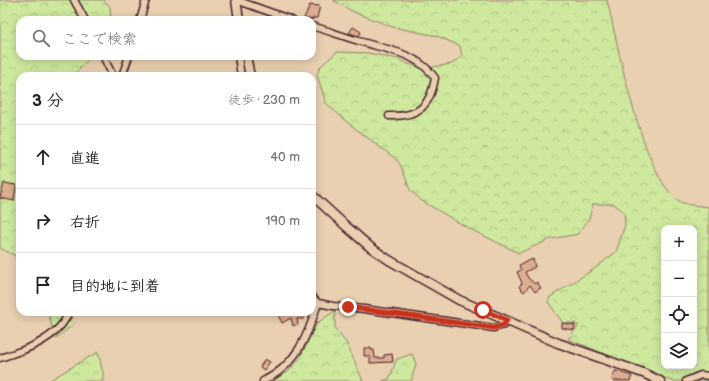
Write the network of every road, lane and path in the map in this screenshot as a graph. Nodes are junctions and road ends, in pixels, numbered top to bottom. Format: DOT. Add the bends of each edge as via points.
graph roads {
  1 [pos="74,0"];
  2 [pos="146,0"];
  3 [pos="236,0"];
  4 [pos="83,16"];
  5 [pos="141,16"];
  6 [pos="238,16"];
  7 [pos="281,16"];
  8 [pos="316,27"];
  9 [pos="105,60"];
  10 [pos="128,60"];
  11 [pos="239,60"];
  12 [pos="247,60"];
  13 [pos="111,72"];
  14 [pos="123,72"];
  15 [pos="240,72"];
  16 [pos="249,72"];
  17 [pos="389,116"];
  18 [pos="316,199"];
  19 [pos="318,302"];
  20 [pos="316,309"];
  21 [pos="67,316"];
  22 [pos="314,316"];
  23 [pos="507,320"];
  24 [pos="0,358"];
  25 [pos="709,376"];
  26 [pos="263,381"];
  27 [pos="660,381"];
  28 [pos="686,381"];
  1 -- 4 [label="street"];
  2 -- 5 [label="street"];
  3 -- 6 [label="street"];
  3 -- 7 [label="street"];
  8 -- 17 [label="street" via="399,52 430,71 435,78 427,103 407,114"];
  9 -- 13 [label="street"];
  10 -- 14 [label="street"];
  11 -- 15 [label="street"];
  12 -- 16 [label="street"];
  18 -- 23 [label="street" via="370,247 389,260 459,300"];
  19 -- 20 [label="street"];
  19 -- 23 [label="street" via="494,328 504,325"];
  21 -- 24 [label="street" via="55,332 42,341"];
  22 -- 26 [label="street" via="297,353 288,364"];
  23 -- 27 [label="street" via="558,343"];
  25 -- 28 [label="street" via="701,375"];
}
